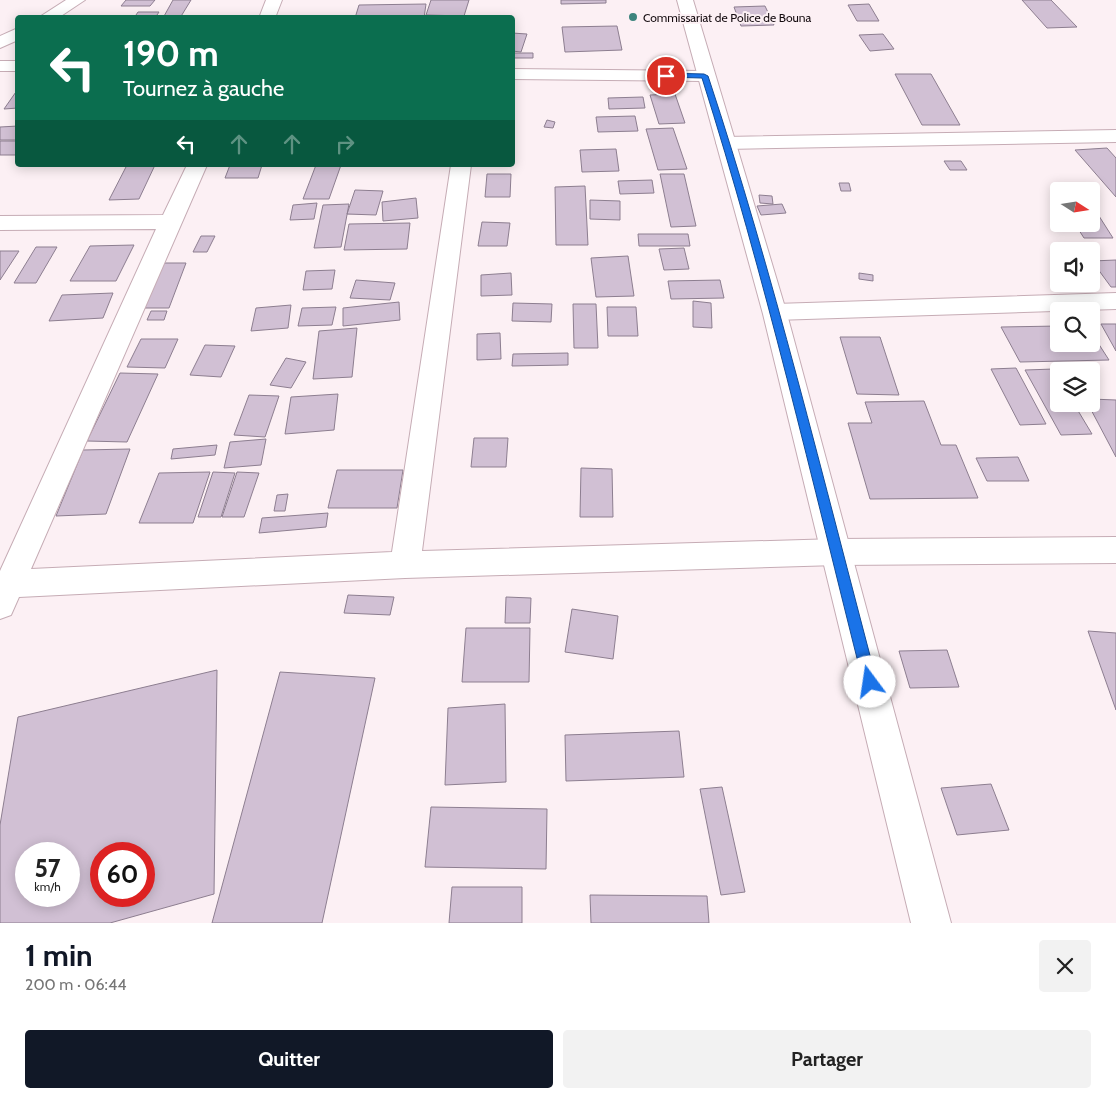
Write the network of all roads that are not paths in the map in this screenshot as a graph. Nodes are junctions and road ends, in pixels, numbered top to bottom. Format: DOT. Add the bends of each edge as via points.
graph roads {
  1 [pos="77,0"];
  2 [pos="274,0"];
  3 [pos="685,0"];
  4 [pos="51,15"];
  5 [pos="268,15"];
  6 [pos="15,35"];
  7 [pos="0,43"];
  8 [pos="0,66"];
  9 [pos="15,66"];
  10 [pos="515,74"];
  11 [pos="704,76"];
  12 [pos="1116,136"];
  13 [pos="726,143"];
  14 [pos="196,167"];
  15 [pos="461,167"];
  16 [pos="170,222"];
  17 [pos="0,223"];
  18 [pos="1116,301"];
  19 [pos="775,312"];
  20 [pos="1116,550"];
  21 [pos="837,552"];
  22 [pos="404,565"];
  23 [pos="5,595"];
  24 [pos="931,923"];
  1 -- 4 [label="street"];
  2 -- 5 [label="street"];
  3 -- 11 [label="street"];
  6 -- 7 [label="street"];
  8 -- 9 [label="street"];
  10 -- 11 [label="street"];
  11 -- 13 [label="street"];
  12 -- 13 [label="street"];
  13 -- 19 [label="street"];
  14 -- 16 [label="street"];
  15 -- 22 [label="street"];
  16 -- 17 [label="street"];
  16 -- 23 [label="street"];
  18 -- 19 [label="street"];
  19 -- 21 [label="street"];
  20 -- 21 [label="street"];
  21 -- 22 [label="street"];
  21 -- 24 [label="street"];
  22 -- 23 [label="street"];
}
